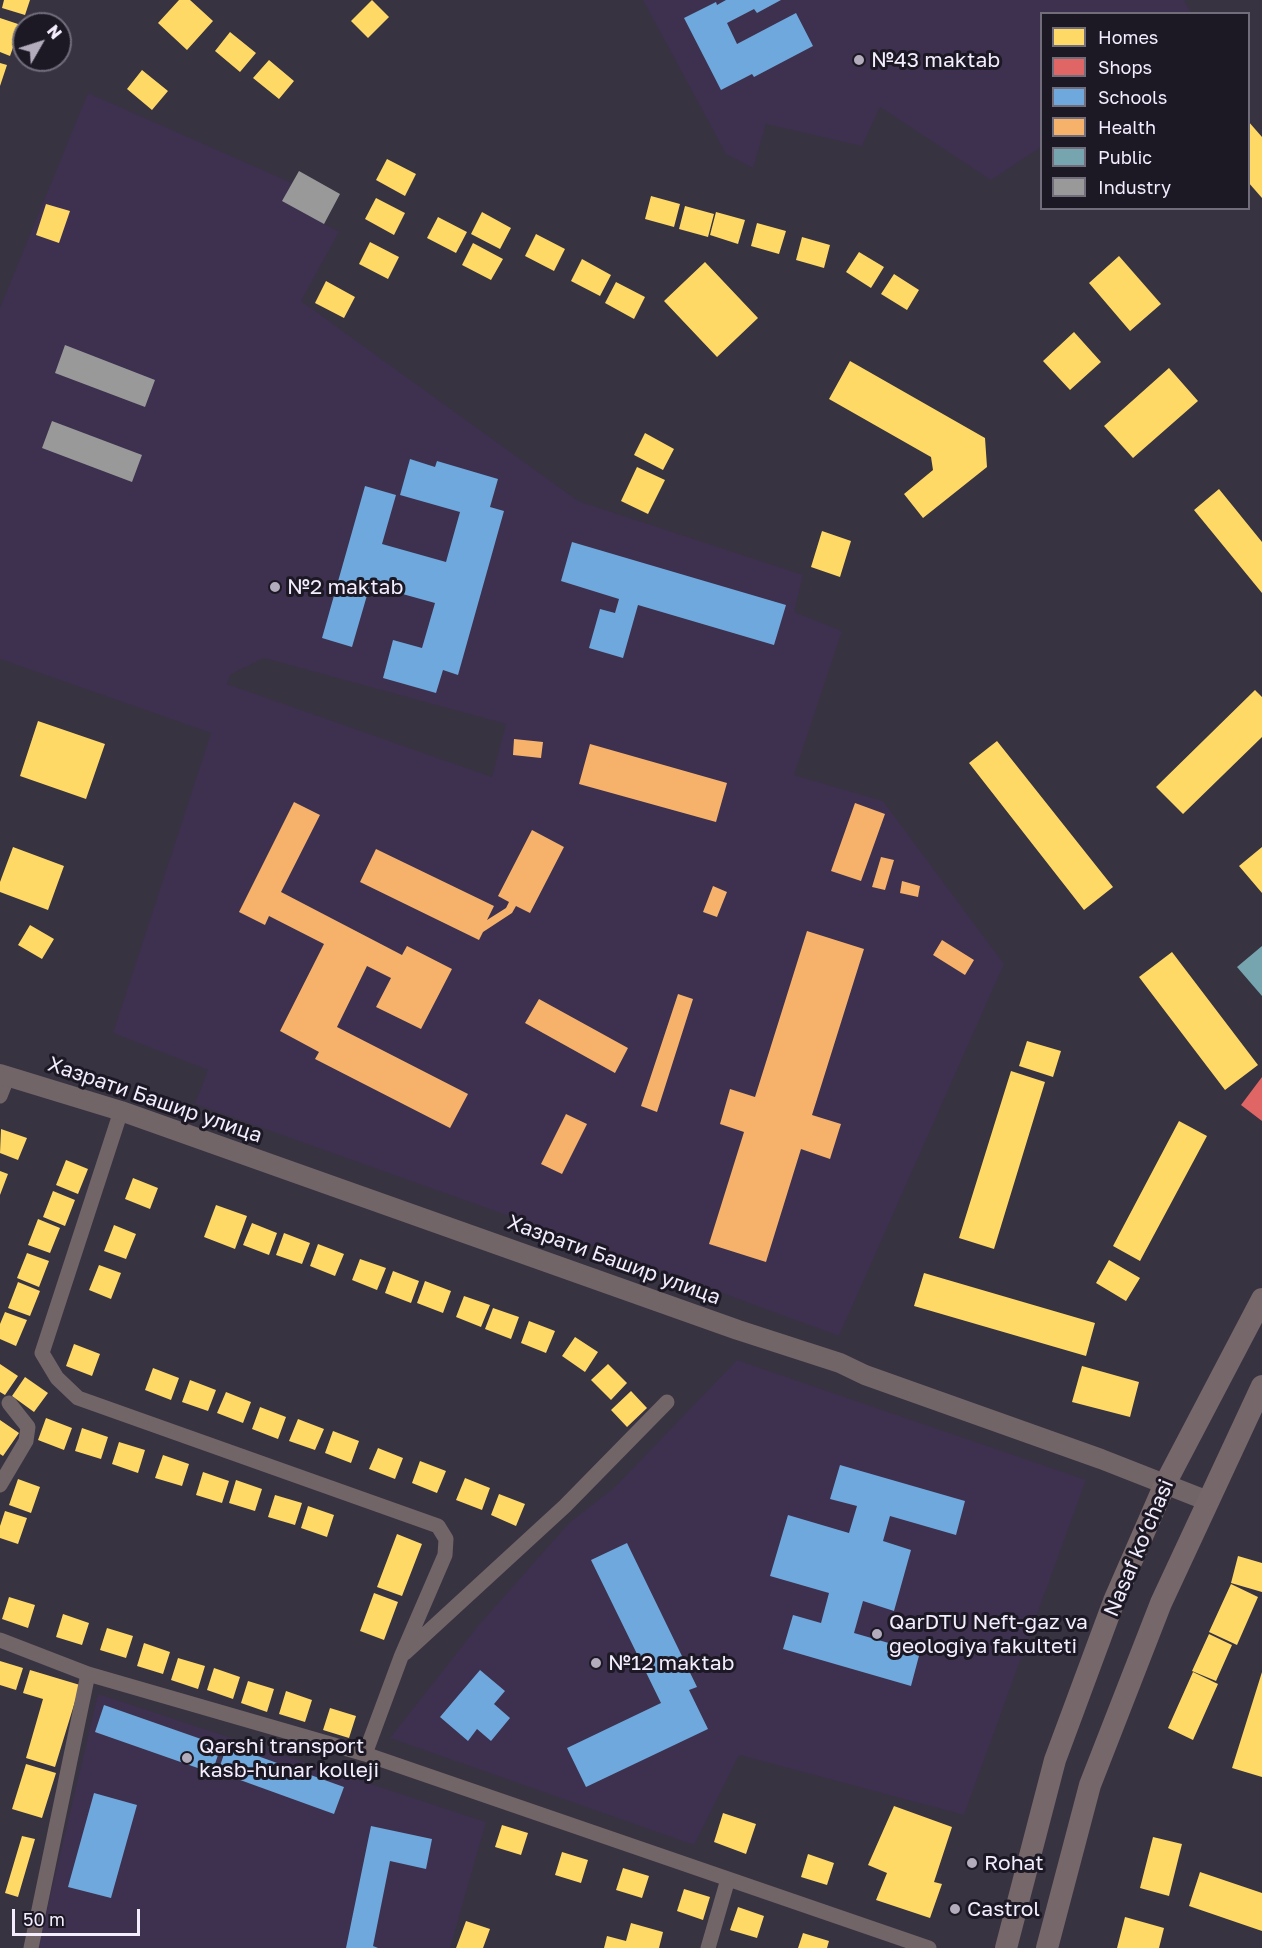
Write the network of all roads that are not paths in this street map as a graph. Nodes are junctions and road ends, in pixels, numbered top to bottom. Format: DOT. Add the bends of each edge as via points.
graph roads {
  1 [pos="4,1075"];
  2 [pos="0,1096"];
  3 [pos="121,1111"];
  4 [pos="1262,1299"];
  5 [pos="1262,1386"];
  6 [pos="667,1402"];
  7 [pos="9,1403"];
  8 [pos="1165,1484"];
  9 [pos="0,1485"];
  10 [pos="1208,1501"];
  11 [pos="0,1640"];
  12 [pos="401,1657"];
  13 [pos="88,1674"];
  14 [pos="366,1754"];
  15 [pos="728,1879"];
  16 [pos="31,1948"];
  17 [pos="708,1948"];
  18 [pos="929,1948"];
  19 [pos="1006,1948"];
  20 [pos="1047,1948"];
  1 -- 2 [label="street"];
  1 -- 3 [label="street, Хазрати Башир улица"];
  3 -- 8 [label="street, Хазрати Башир улица" via="840,1363"];
  3 -- 12 [label="street" via="42,1353 57,1378 78,1398 438,1526 446,1539 445,1555"];
  4 -- 8 [label="main road, Nasaf ko‘chasi"];
  5 -- 10 [label="main road, Nasaf ko‘chasi"];
  6 -- 12 [label="street" via="565,1506"];
  7 -- 9 [label="street" via="28,1427 26,1441"];
  8 -- 10 [label="street, Хазрати Башир улица"];
  8 -- 19 [label="main road, Nasaf ko‘chasi" via="1114,1601 1055,1760"];
  10 -- 20 [label="main road, Nasaf ko‘chasi" via="1161,1603 1090,1785"];
  11 -- 13 [label="street"];
  12 -- 14 [label="street"];
  13 -- 14 [label="street"];
  13 -- 16 [label="street"];
  14 -- 15 [label="street"];
  15 -- 17 [label="street"];
  15 -- 18 [label="street"];
}
